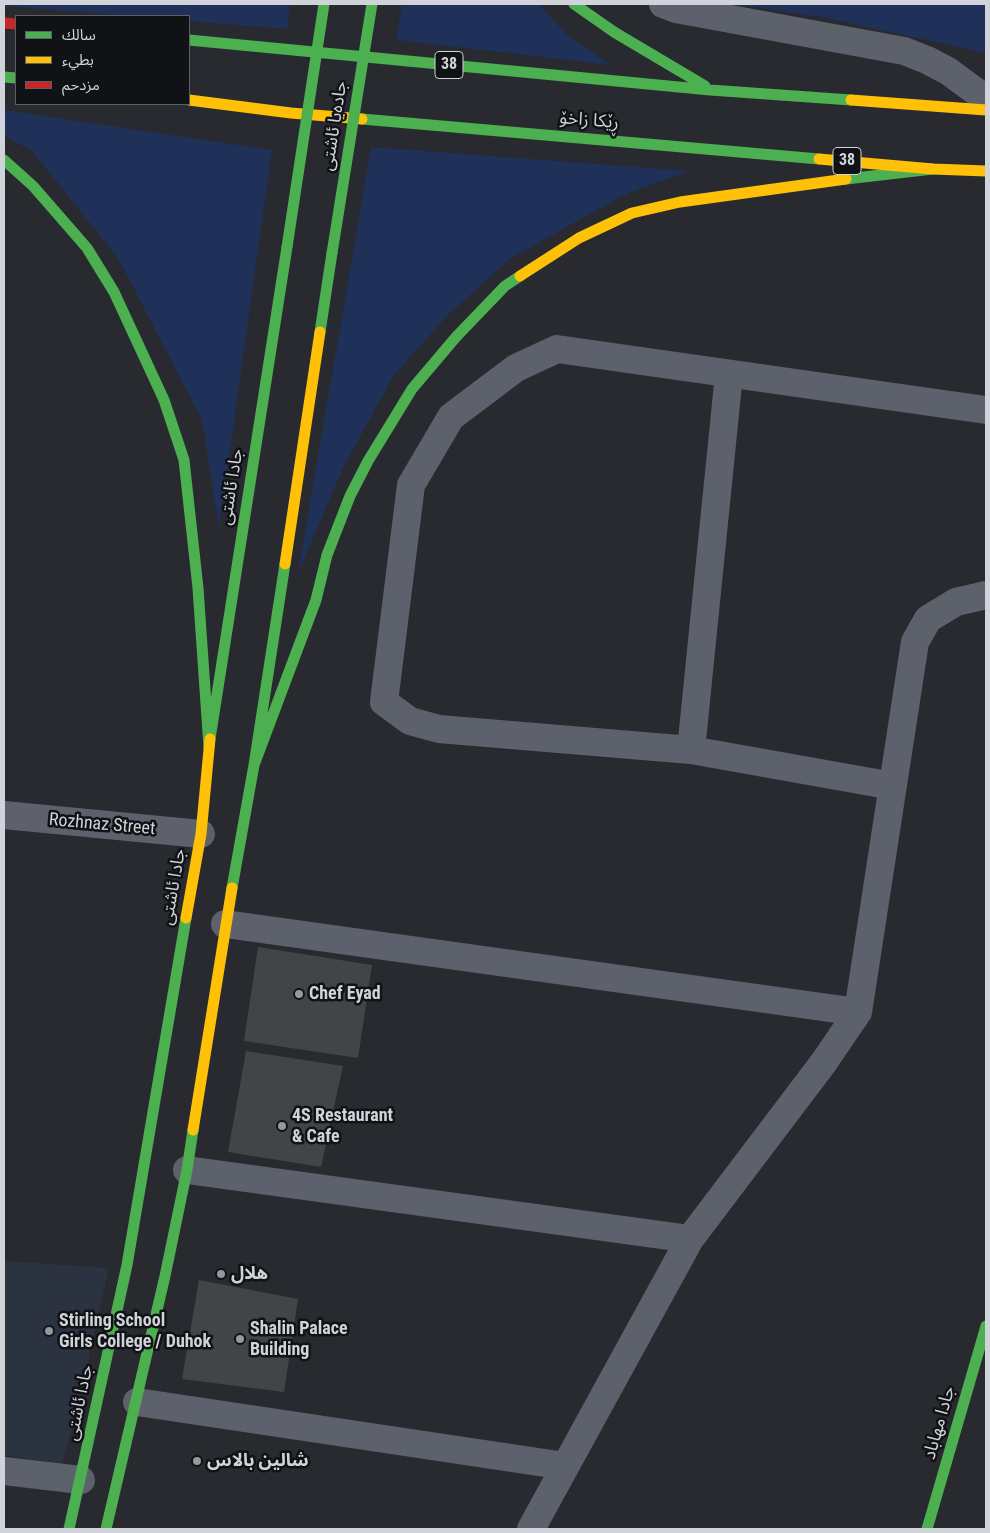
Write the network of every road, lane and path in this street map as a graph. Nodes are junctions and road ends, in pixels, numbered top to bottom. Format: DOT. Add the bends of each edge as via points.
graph roads {
  1 [pos="324,4"];
  2 [pos="372,4"];
  3 [pos="574,4"];
  4 [pos="663,4"];
  5 [pos="190,40"];
  6 [pos="710,90"];
  7 [pos="190,100"];
  8 [pos="986,100"];
  9 [pos="986,110"];
  10 [pos="4,160"];
  11 [pos="933,169"];
  12 [pos="986,171"];
  13 [pos="287,247"];
  14 [pos="729,374"];
  15 [pos="986,410"];
  16 [pos="986,595"];
  17 [pos="209,747"];
  18 [pos="691,750"];
  19 [pos="254,765"];
  20 [pos="893,786"];
  21 [pos="4,815"];
  22 [pos="201,834"];
  23 [pos="226,924"];
  24 [pos="858,1012"];
  25 [pos="187,1170"];
  26 [pos="690,1239"];
  27 [pos="986,1326"];
  28 [pos="137,1402"];
  29 [pos="565,1466"];
  30 [pos="4,1472"];
  31 [pos="81,1480"];
  32 [pos="941,1484"];
  33 [pos="945,1511"];
  34 [pos="69,1529"];
  35 [pos="106,1529"];
  36 [pos="531,1529"];
  37 [pos="927,1529"];
  1 -- 13 [label="main road, جادەیا ئاشتی, bridge"];
  2 -- 19 [label="main road, جادەیا ئاشتی, bridge"];
  3 -- 6 [label="main road"];
  4 -- 8 [label="street" via="904,52 948,71"];
  5 -- 6 [label="main road, 38"];
  6 -- 9 [label="main road, 38"];
  7 -- 11 [label="main road, ڕێکا زاخۆ / 38" via="291,114"];
  10 -- 17 [label="main road" via="33,186 87,248 114,292 164,400 184,460 198,588"];
  11 -- 12 [label="main road, ڕێکا زاخۆ / 38"];
  11 -- 19 [label="main road" via="772,188 632,213 579,238 506,286 412,389 368,461 350,496 328,555 316,600"];
  13 -- 17 [label="main road, جادا ئاشتی"];
  14 -- 15 [label="street"];
  14 -- 18 [label="street"];
  14 -- 18 [label="street" via="557,349 516,368 451,417 411,486 384,702 410,721 439,729"];
  16 -- 20 [label="street" via="956,602 928,619 915,642"];
  17 -- 22 [label="main road, جادا ئاشتی"];
  18 -- 20 [label="street"];
  19 -- 23 [label="main road"];
  20 -- 24 [label="street"];
  21 -- 22 [label="street, Rozhnaz Street"];
  22 -- 31 [label="main road, جادا ئاشتی" via="127,1264"];
  23 -- 24 [label="street"];
  23 -- 25 [label="main road"];
  24 -- 26 [label="street"];
  25 -- 26 [label="street"];
  25 -- 28 [label="main road"];
  26 -- 29 [label="street"];
  27 -- 32 [label="main road, جادا مهاباد"];
  28 -- 29 [label="street"];
  28 -- 35 [label="main road"];
  29 -- 36 [label="street"];
  30 -- 31 [label="street"];
  31 -- 34 [label="main road, جادا ئاشتی"];
  32 -- 33 [label="main road"];
  32 -- 37 [label="main road, جادا مهاباد"];
}
